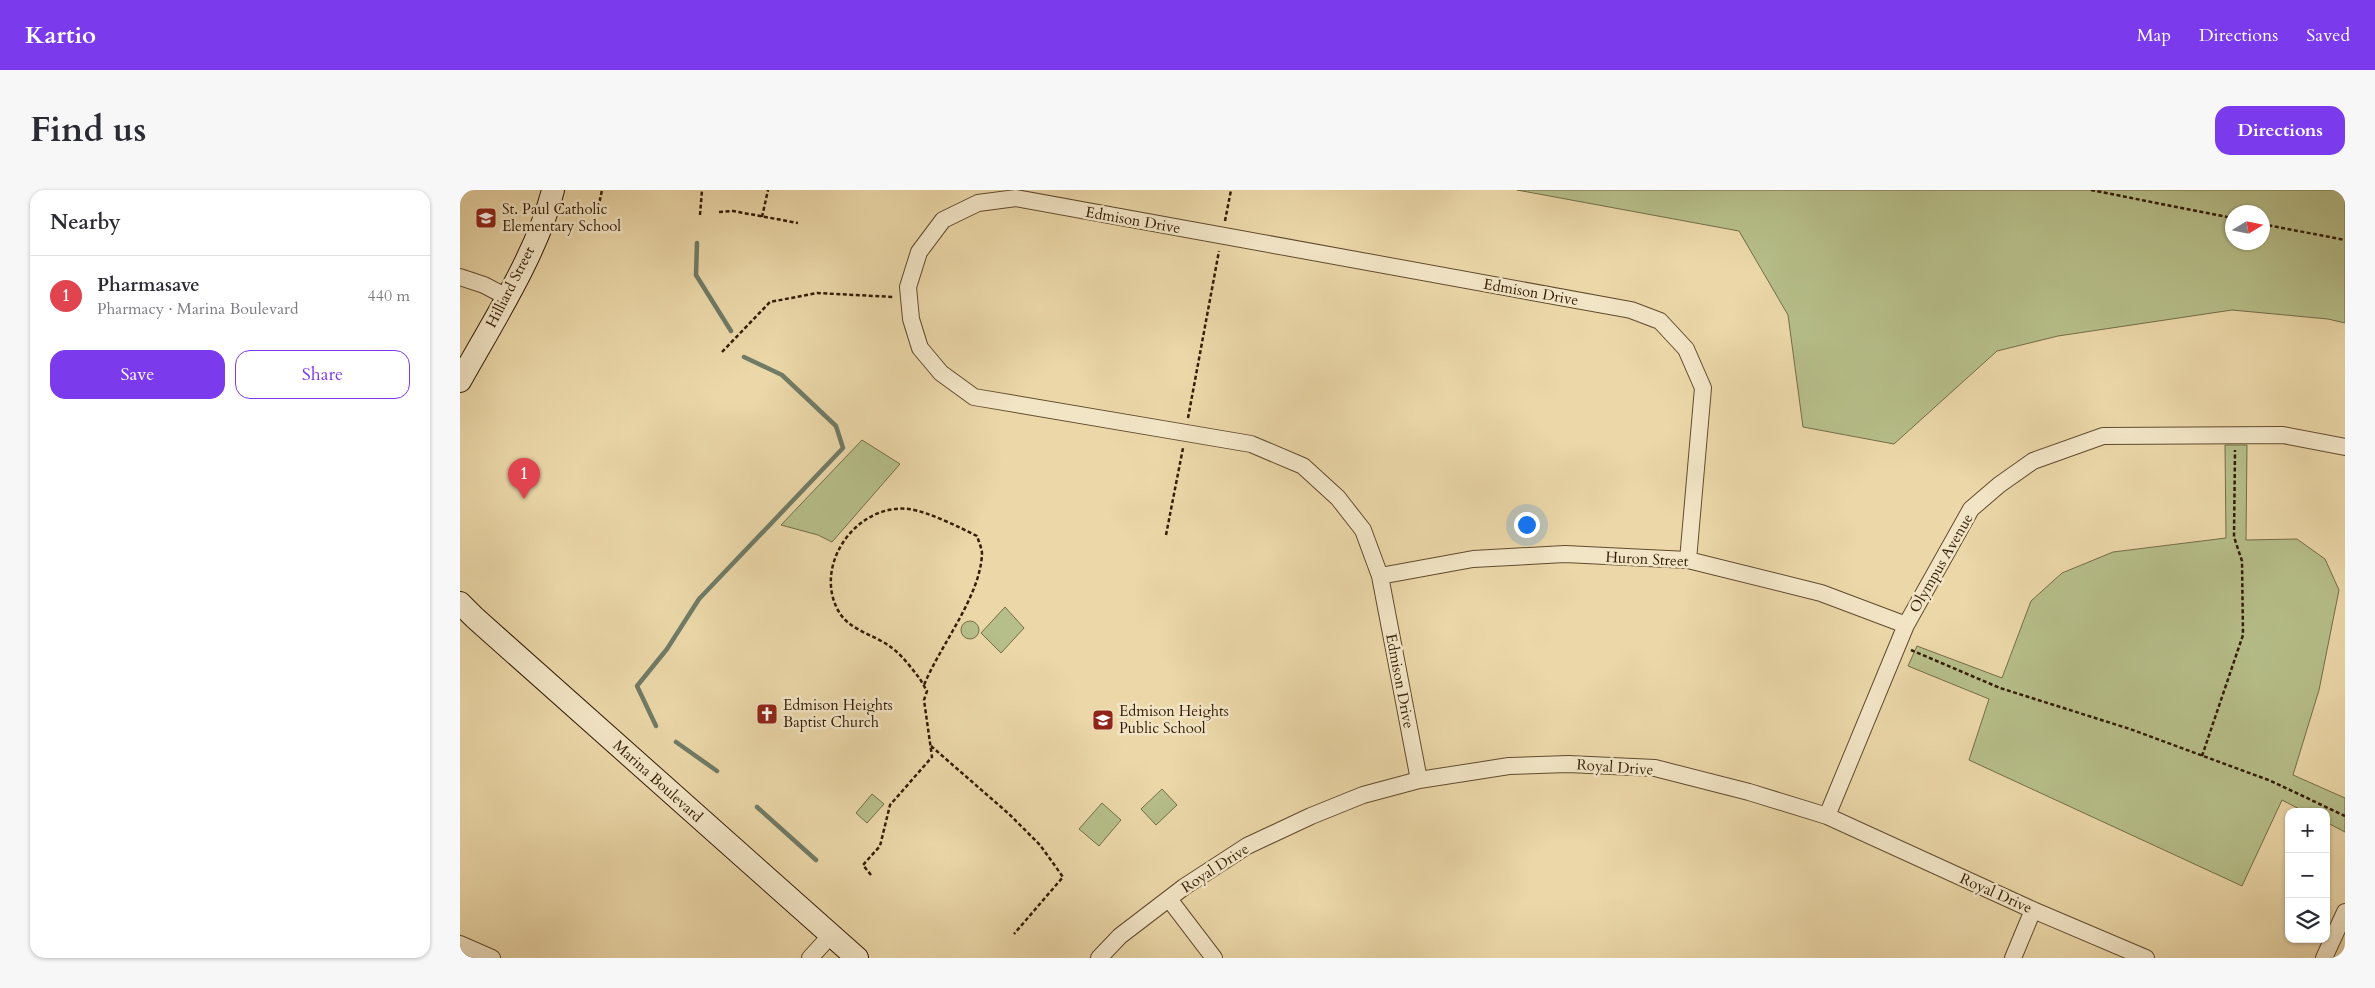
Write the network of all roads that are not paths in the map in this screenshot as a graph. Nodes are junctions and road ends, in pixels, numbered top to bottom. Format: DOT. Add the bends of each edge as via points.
graph roads {
  1 [pos="553,190"];
  2 [pos="460,277"];
  3 [pos="507,297"];
  4 [pos="460,380"];
  5 [pos="2345,447"];
  6 [pos="1688,560"];
  7 [pos="1380,576"];
  8 [pos="460,602"];
  9 [pos="1906,625"];
  10 [pos="1419,780"];
  11 [pos="1827,816"];
  12 [pos="1169,899"];
  13 [pos="2033,910"];
  14 [pos="2345,912"];
  15 [pos="831,934"];
  16 [pos="460,944"];
  17 [pos="489,957"];
  18 [pos="810,958"];
  19 [pos="857,958"];
  20 [pos="1099,958"];
  21 [pos="1214,958"];
  22 [pos="2012,958"];
  23 [pos="2146,958"];
  24 [pos="2324,958"];
  1 -- 3 [label="street, Hilliard Street" via="535,239"];
  2 -- 3 [label="street"];
  3 -- 4 [label="street, Hilliard Street"];
  5 -- 9 [label="street, Olympus Avenue" via="2283,435 2103,436 2033,461 1971,509"];
  6 -- 7 [label="street, Huron Street" via="1547,555 1473,559"];
  6 -- 7 [label="street, Edmison Drive" via="1703,388 1686,348 1660,321 1632,310 1016,198 978,203 943,220 919,252 908,287 911,319 920,348 941,373 974,396 1251,444 1303,466 1338,498 1363,530"];
  6 -- 9 [label="street, Huron Street" via="1821,593"];
  7 -- 10 [label="street, Edmison Drive"];
  8 -- 15 [label="street, Marina Boulevard"];
  9 -- 11 [label="street, Olympus Avenue"];
  10 -- 11 [label="street, Royal Drive" via="1509,766 1568,764 1655,768"];
  10 -- 12 [label="street, Royal Drive" via="1363,795 1303,819 1247,846"];
  11 -- 13 [label="street, Royal Drive"];
  12 -- 20 [label="street, Royal Drive" via="1120,936"];
  12 -- 21 [label="street"];
  13 -- 22 [label="street"];
  13 -- 23 [label="street, Royal Drive"];
  14 -- 24 [label="street"];
  15 -- 18 [label="street"];
  15 -- 19 [label="street, Marina Boulevard"];
  16 -- 17 [label="street"];
}
